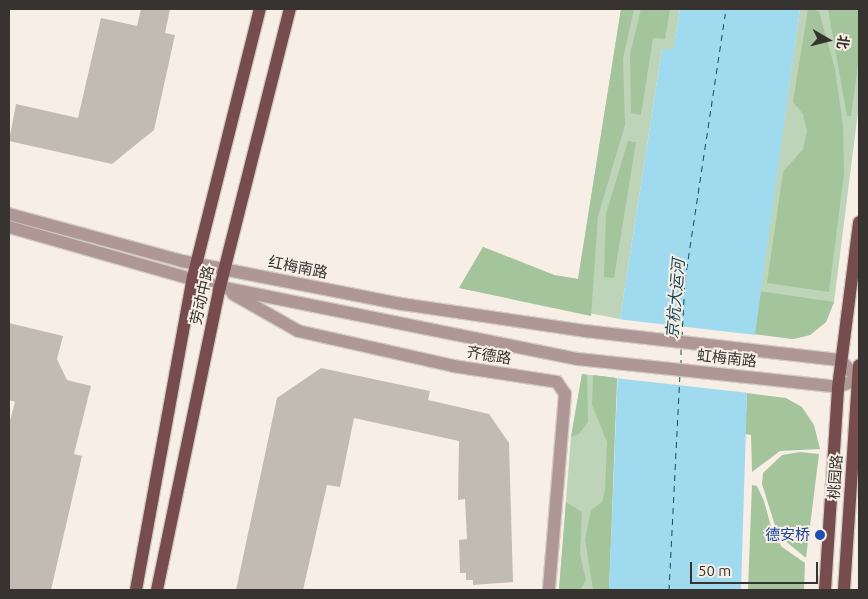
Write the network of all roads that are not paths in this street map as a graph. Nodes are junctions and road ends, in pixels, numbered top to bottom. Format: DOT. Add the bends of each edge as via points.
graph roads {
  1 [pos="260,9"];
  2 [pos="290,9"];
  3 [pos="9,214"];
  4 [pos="859,222"];
  5 [pos="9,227"];
  6 [pos="196,263"];
  7 [pos="224,269"];
  8 [pos="193,277"];
  9 [pos="220,287"];
  10 [pos="585,330"];
  11 [pos="841,360"];
  12 [pos="859,365"];
  13 [pos="858,379"];
  14 [pos="838,387"];
  15 [pos="136,590"];
  16 [pos="157,590"];
  17 [pos="549,590"];
  18 [pos="825,590"];
  19 [pos="844,590"];
  1 -- 6 [label="main road, 劳动中路"];
  2 -- 7 [label="main road, 劳动中路"];
  3 -- 6 [label="street, 红梅南路"];
  4 -- 11 [label="main road"];
  5 -- 8 [label="street"];
  6 -- 7 [label="street, 红梅南路"];
  6 -- 8 [label="main road, 劳动中路"];
  7 -- 9 [label="main road, 劳动中路"];
  7 -- 10 [label="street, 红梅南路" via="402,304"];
  8 -- 9 [label="street"];
  8 -- 15 [label="main road, 劳动中路"];
  9 -- 14 [label="street, 虹梅南路" via="578,359"];
  9 -- 16 [label="main road, 劳动中路"];
  9 -- 17 [label="street, 齐德路" via="298,331 453,366 557,382 565,394"];
  10 -- 11 [label="street, 虹梅南路"];
  11 -- 13 [label="street"];
  11 -- 14 [label="main road"];
  12 -- 13 [label="main road, 桃园路"];
  13 -- 14 [label="street"];
  13 -- 19 [label="main road, 桃园路"];
  14 -- 18 [label="main road"];
}
